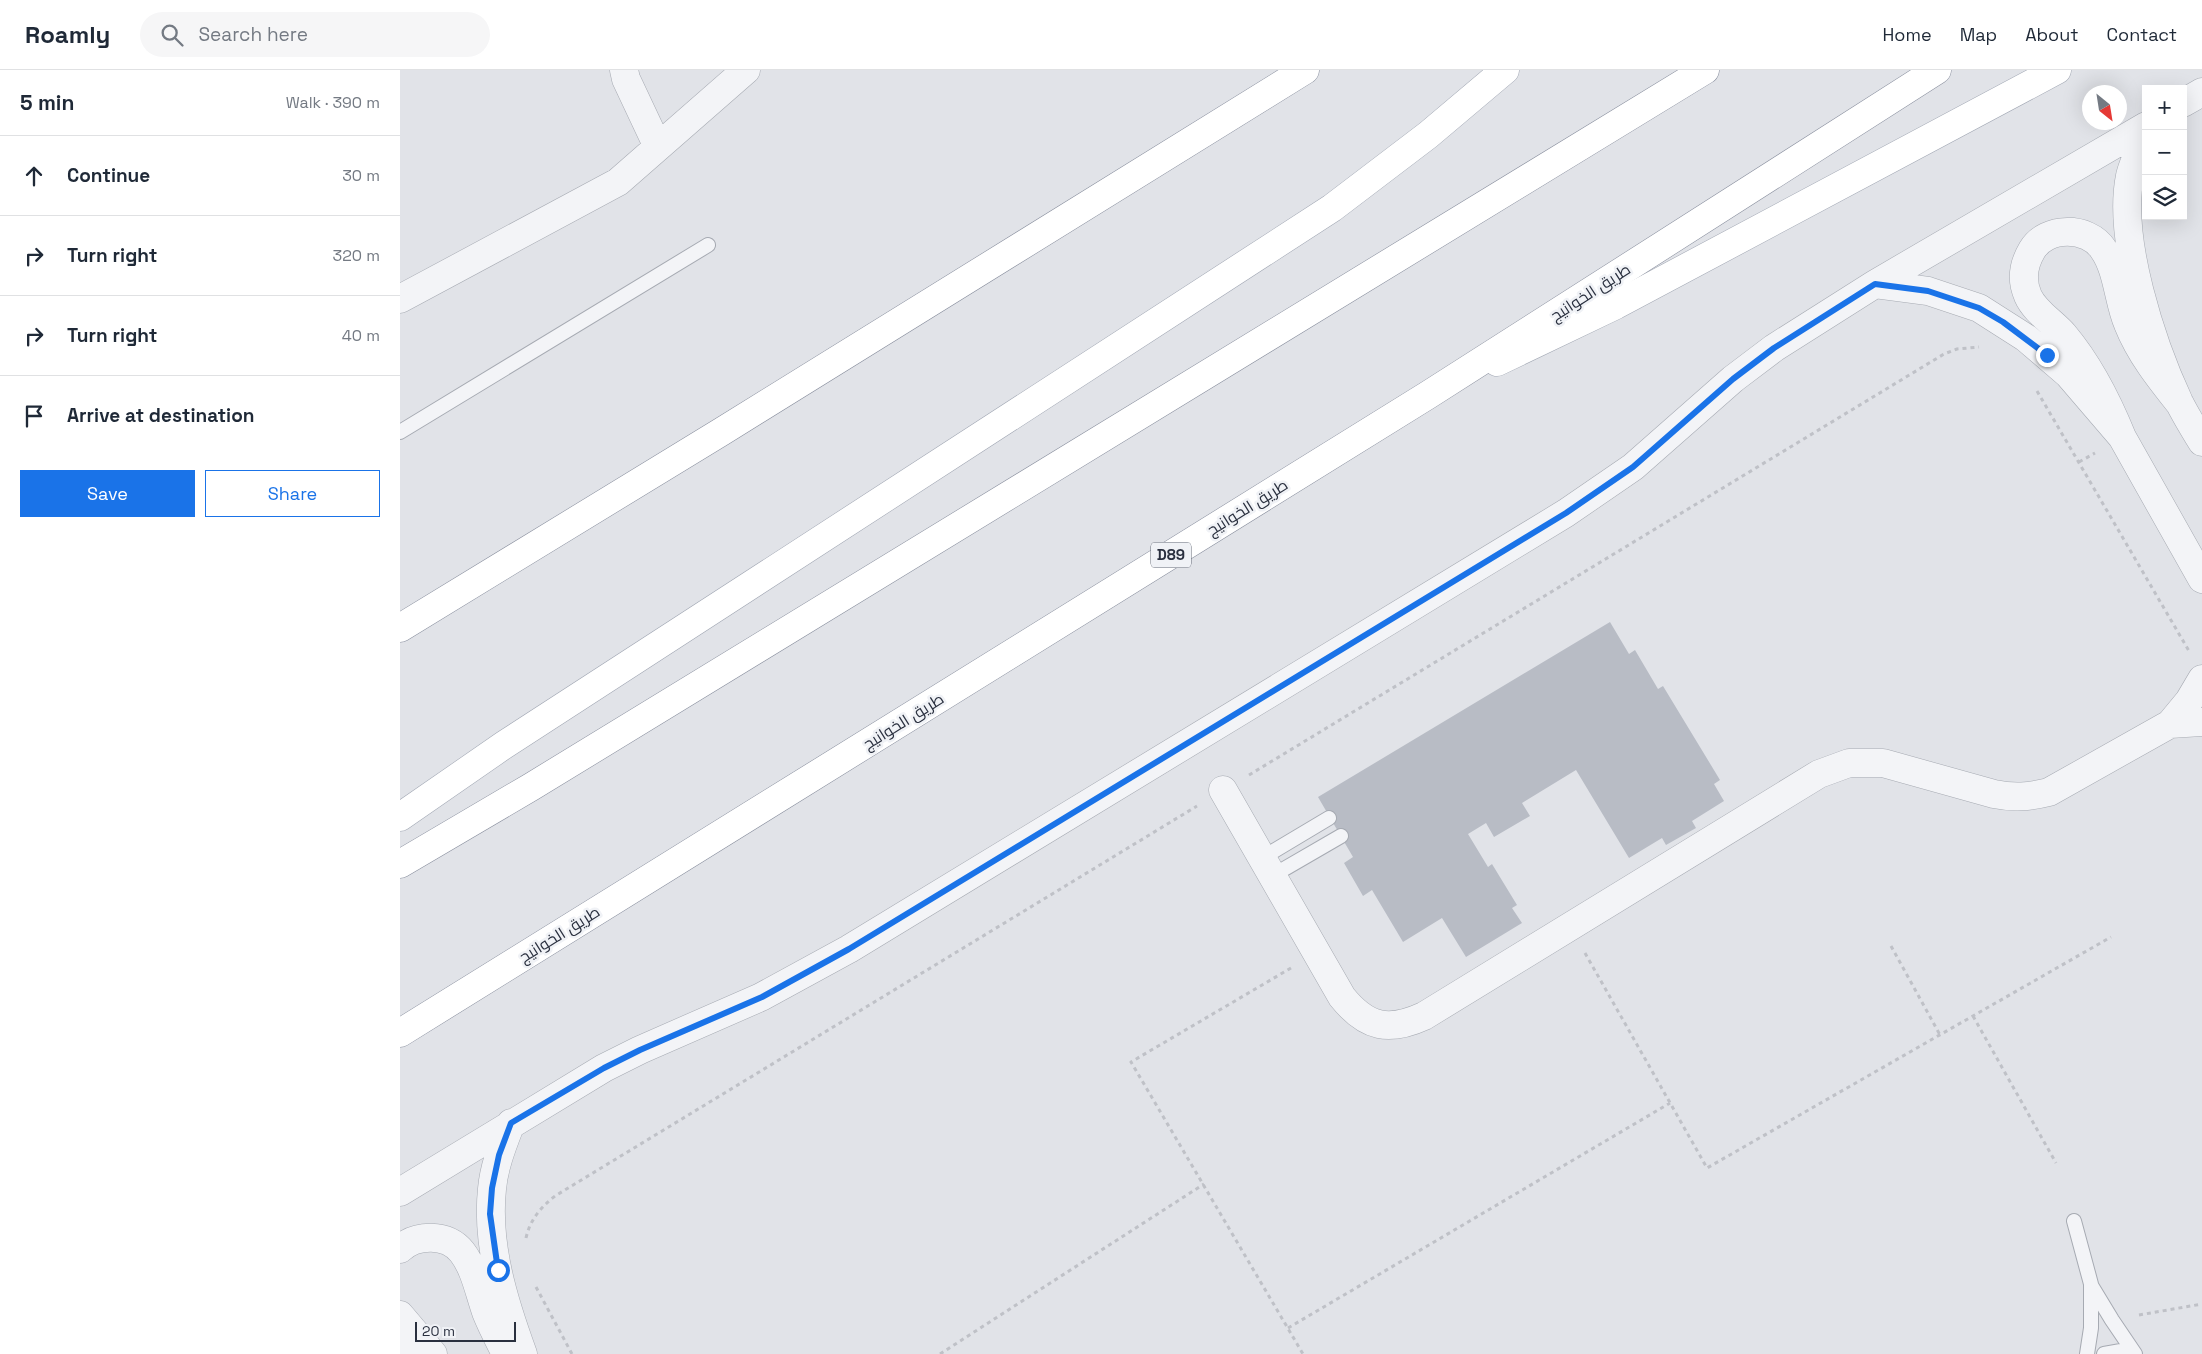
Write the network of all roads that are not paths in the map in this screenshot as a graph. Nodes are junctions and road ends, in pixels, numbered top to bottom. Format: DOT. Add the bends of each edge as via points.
graph roads {
  1 [pos="624,70"];
  2 [pos="746,70"];
  3 [pos="1305,70"];
  4 [pos="1505,70"];
  5 [pos="1705,70"];
  6 [pos="1937,70"];
  7 [pos="2057,70"];
  8 [pos="2202,92"];
  9 [pos="2187,101"];
  10 [pos="2142,128"];
  11 [pos="2142,146"];
  12 [pos="658,147"];
  13 [pos="708,245"];
  14 [pos="1875,284"];
  15 [pos="400,299"];
  16 [pos="1428,395"];
  17 [pos="2180,404"];
  18 [pos="400,432"];
  19 [pos="2122,438"];
  20 [pos="2202,442"];
  21 [pos="2202,579"];
  22 [pos="400,628"];
  23 [pos="2197,668"];
  24 [pos="2202,722"];
  25 [pos="2170,724"];
  26 [pos="1223,790"];
  27 [pos="400,817"];
  28 [pos="1329,818"];
  29 [pos="1340,836"];
  30 [pos="400,864"];
  31 [pos="1267,867"];
  32 [pos="400,1033"];
  33 [pos="511,1123"];
  34 [pos="400,1192"];
  35 [pos="2074,1221"];
  36 [pos="400,1249"];
  37 [pos="2091,1284"];
  38 [pos="400,1315"];
  39 [pos="400,1350"];
  40 [pos="404,1354"];
  41 [pos="434,1354"];
  42 [pos="506,1354"];
  43 [pos="523,1354"];
  44 [pos="2087,1354"];
  45 [pos="2104,1354"];
  46 [pos="2135,1354"];
  1 -- 12 [label="street"];
  2 -- 12 [label="street"];
  3 -- 22 [label="main road"];
  4 -- 27 [label="main road" via="1428,135 1332,208 504,745"];
  5 -- 30 [label="main road"];
  6 -- 16 [label="main road, طريق الخوانيج / D89"];
  7 -- 16 [label="main road" via="1616,305"];
  8 -- 9 [label="street"];
  10 -- 14 [label="street"];
  11 -- 17 [label="street" via="2130,175 2127,204 2129,234 2146,312"];
  12 -- 15 [label="street" via="618,182"];
  13 -- 18 [label="lane"];
  14 -- 19 [label="street" via="1937,293 1979,308 2003,322 2068,374"];
  14 -- 33 [label="street" via="1774,348 1733,379 1601,492 849,949 762,997 604,1068"];
  16 -- 32 [label="main road, طريق الخوانيج / D89"];
  17 -- 19 [label="street" via="2142,353 2128,324 2103,248 2088,235 2069,231 2051,234 2035,245 2025,261 2023,280 2029,298 2081,357 2097,382"];
  17 -- 20 [label="street"];
  19 -- 21 [label="street"];
  23 -- 25 [label="street" via="2190,701"];
  24 -- 25 [label="street"];
  25 -- 31 [label="street" via="2049,792 2031,797 1994,794 1882,763 1849,763 1834,767 1407,1024 1388,1026 1370,1022 1354,1012 1342,997"];
  26 -- 31 [label="street"];
  28 -- 31 [label="lane"];
  29 -- 31 [label="lane"];
  33 -- 34 [label="street"];
  33 -- 43 [label="street" via="499,1155 490,1214 498,1270"];
  35 -- 37 [label="lane"];
  36 -- 42 [label="street" via="407,1242 426,1237 445,1240 461,1250"];
  37 -- 44 [label="lane"];
  37 -- 46 [label="lane"];
  38 -- 41 [label="street"];
  39 -- 40 [label="street"];
  45 -- 46 [label="lane" via="2121,1351"];
}
